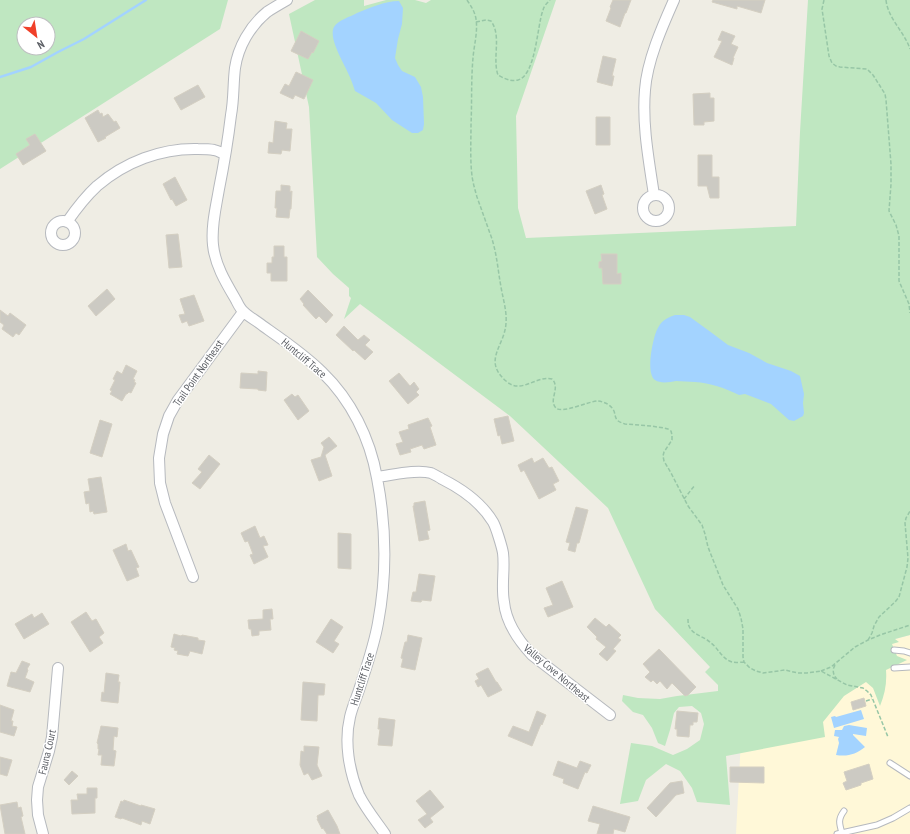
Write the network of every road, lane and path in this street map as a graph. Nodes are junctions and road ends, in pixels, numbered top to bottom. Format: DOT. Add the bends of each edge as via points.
graph roads {
  1 [pos="287,0"];
  2 [pos="467,0"];
  3 [pos="550,0"];
  4 [pos="674,0"];
  5 [pos="824,0"];
  6 [pos="886,0"];
  7 [pos="476,22"];
  8 [pos="910,49"];
  9 [pos="225,154"];
  10 [pos="654,195"];
  11 [pos="67,222"];
  12 [pos="242,312"];
  13 [pos="910,313"];
  14 [pos="377,477"];
  15 [pos="695,485"];
  16 [pos="684,499"];
  17 [pos="910,510"];
  18 [pos="193,577"];
  19 [pos="688,619"];
  20 [pos="910,625"];
  21 [pos="868,640"];
  22 [pos="894,650"];
  23 [pos="910,653"];
  24 [pos="744,662"];
  25 [pos="838,662"];
  26 [pos="910,667"];
  27 [pos="58,668"];
  28 [pos="894,668"];
  29 [pos="821,671"];
  30 [pos="839,681"];
  31 [pos="872,699"];
  32 [pos="866,701"];
  33 [pos="610,715"];
  34 [pos="888,736"];
  35 [pos="890,763"];
  36 [pos="910,776"];
  37 [pos="910,808"];
  38 [pos="844,811"];
  39 [pos="840,833"];
  40 [pos="43,834"];
  41 [pos="385,834"];
  1 -- 9 [label="street, Huntcliff Trace" via="267,12 256,23 240,50 235,66 232,111"];
  2 -- 7 [label="path"];
  3 -- 7 [label="path" via="543,8 530,67 525,76 518,80 512,81 498,75 495,68 494,25 486,20"];
  4 -- 10 [label="street" via="653,51 645,90 645,128"];
  5 -- 13 [label="path" via="822,9 832,63 840,67 867,69 884,94 891,164 888,211 899,236 899,281"];
  6 -- 8 [label="path" via="891,17"];
  7 -- 16 [label="path" via="471,104 472,176 493,241 505,310 506,323 496,354 496,368 504,380 516,386 552,379 556,385 556,409 564,410 592,402 603,402 612,408 621,423 668,429 672,440 664,452 664,461"];
  9 -- 11 [label="street" via="213,149 185,149 137,160 96,187"];
  9 -- 12 [label="street, Huntcliff Trace" via="213,224 213,245 216,261"];
  12 -- 14 [label="street, Huntcliff Trace" via="309,359 324,373 351,408 362,429"];
  12 -- 18 [label="street, Trail Point Northeast" via="178,400 163,434 159,458 160,483"];
  14 -- 33 [label="street, Valley Cove Northeast" via="412,472 431,473 456,486 476,501 494,522 503,552 504,602 507,618 522,644 532,655"];
  14 -- 41 [label="street, Huntcliff Trace" via="384,537 382,594 372,648 350,715 348,747 351,772 360,795 369,813"];
  15 -- 16 [label="path"];
  16 -- 24 [label="path" via="702,525 723,585 738,609 743,629"];
  17 -- 21 [label="path" via="906,518 907,566 899,597 879,617"];
  19 -- 24 [label="path" via="694,633 708,640 725,658 732,662"];
  20 -- 21 [label="path"];
  21 -- 25 [label="path" via="855,647"];
  22 -- 23 [label="lane"];
  24 -- 29 [label="path" via="756,672 763,673 785,670 798,673"];
  25 -- 29 [label="path"];
  25 -- 30 [label="path" via="833,673"];
  26 -- 28 [label="lane"];
  27 -- 40 [label="street, Fauna Court" via="52,737 38,787 38,815"];
  29 -- 30 [label="path"];
  30 -- 31 [label="path" via="863,688"];
  31 -- 32 [label="path"];
  31 -- 34 [label="path"];
  35 -- 36 [label="lane"];
  37 -- 39 [label="lane" via="894,818"];
  38 -- 39 [label="lane" via="840,816"];
}
